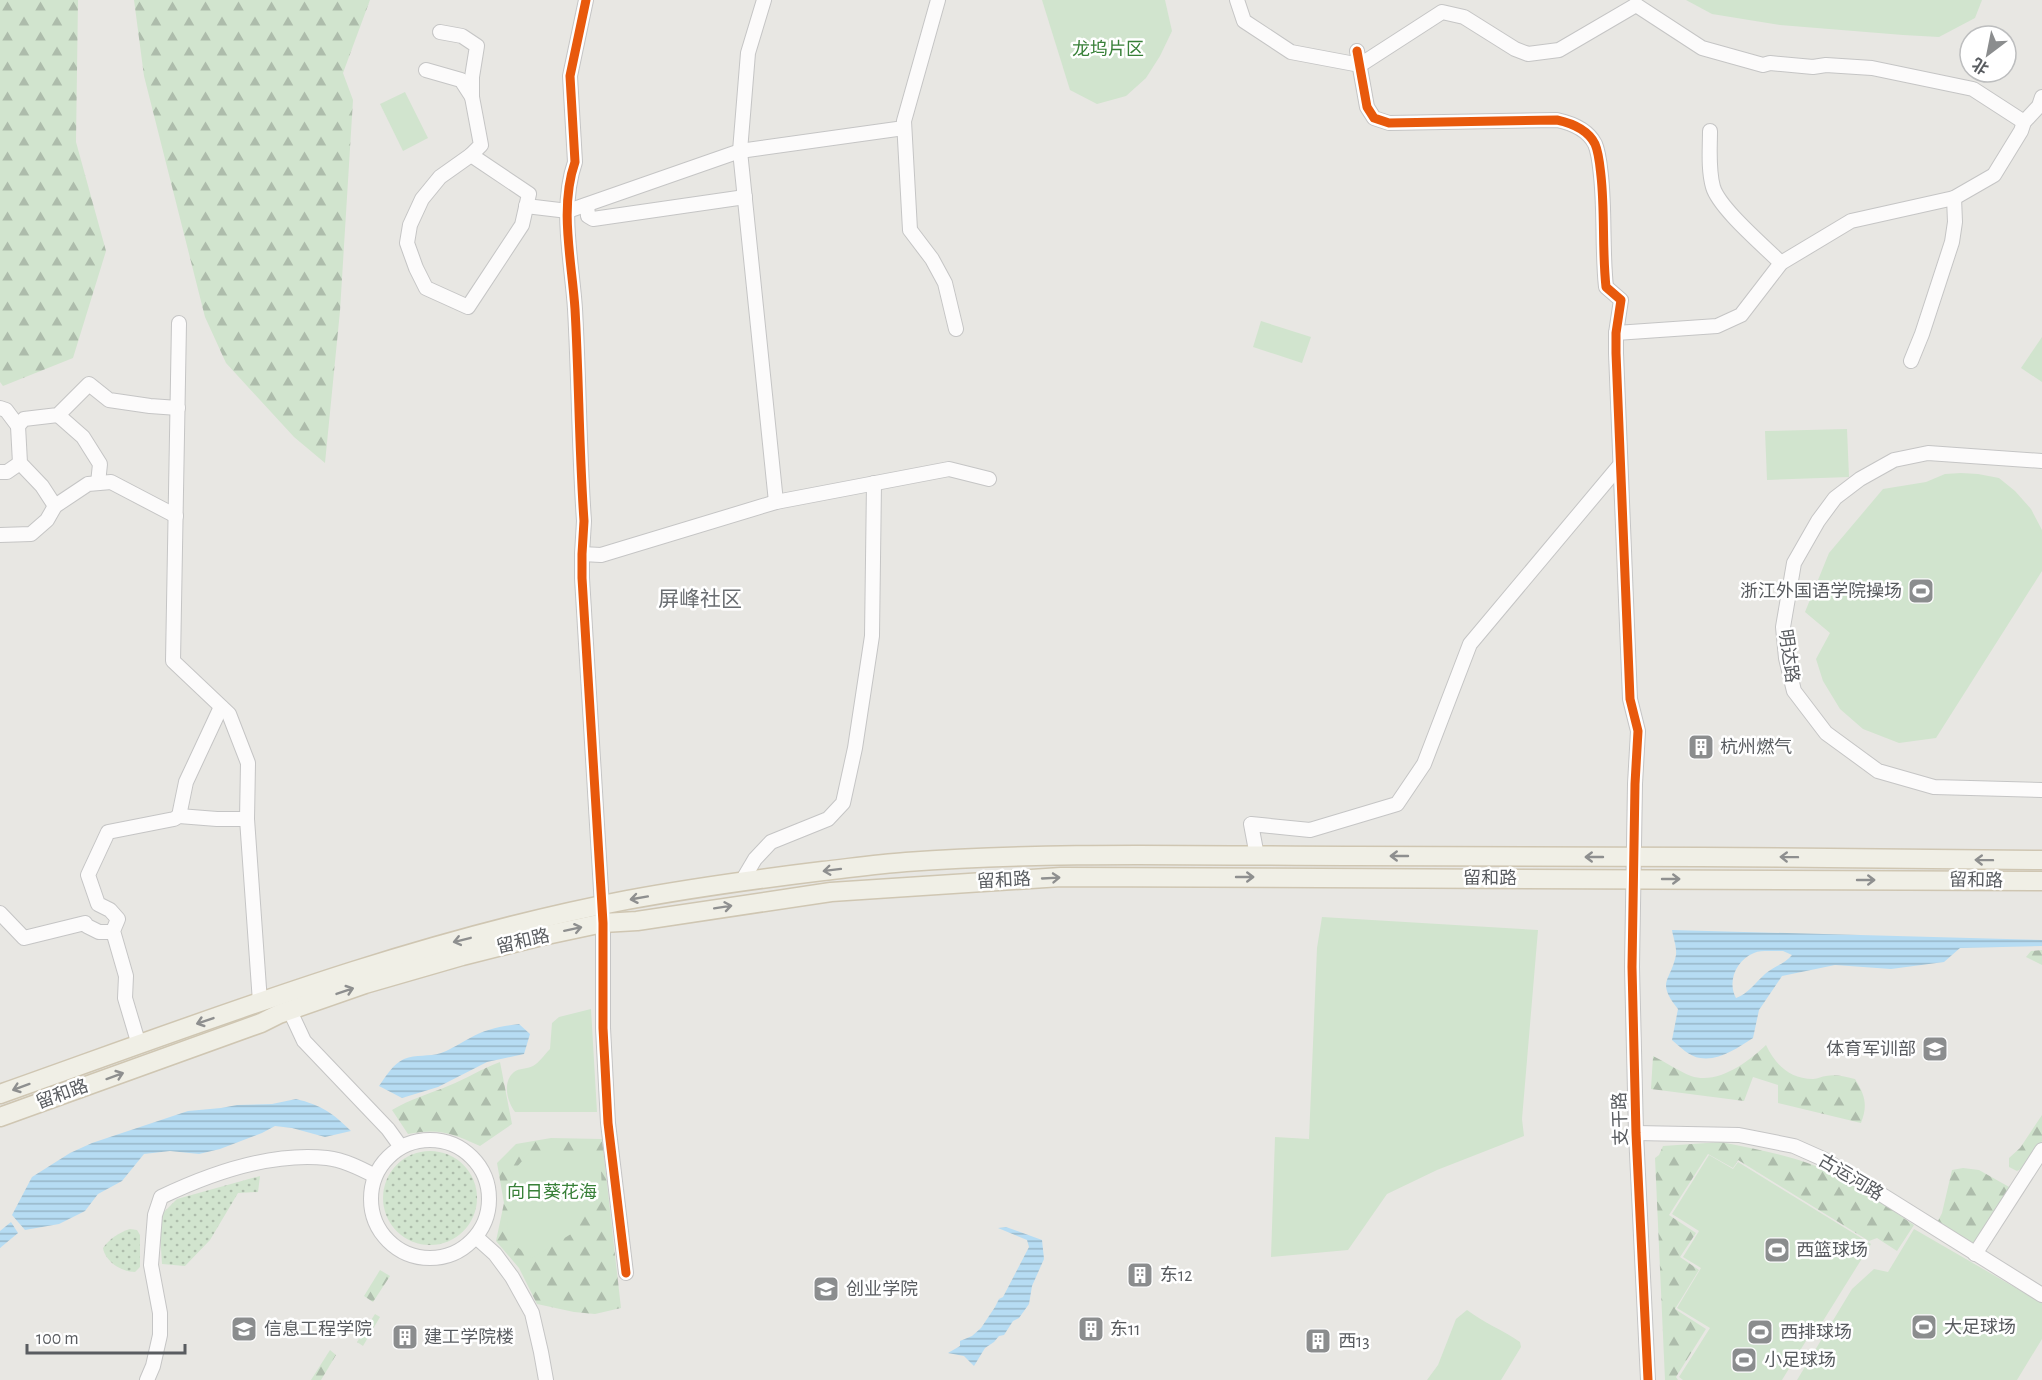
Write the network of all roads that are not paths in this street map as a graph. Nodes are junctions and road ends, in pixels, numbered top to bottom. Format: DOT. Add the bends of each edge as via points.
graph roads {
  1 [pos="586,0"];
  2 [pos="764,0"];
  3 [pos="938,0"];
  4 [pos="1237,0"];
  5 [pos="1636,2"];
  6 [pos="440,32"];
  7 [pos="1357,51"];
  8 [pos="1360,65"];
  9 [pos="426,69"];
  10 [pos="472,97"];
  11 [pos="2042,97"];
  12 [pos="2024,122"];
  13 [pos="904,128"];
  14 [pos="1710,131"];
  15 [pos="740,151"];
  16 [pos="471,155"];
  17 [pos="745,197"];
  18 [pos="1954,198"];
  19 [pos="588,205"];
  20 [pos="526,206"];
  21 [pos="568,212"];
  22 [pos="1781,263"];
  23 [pos="179,323"];
  24 [pos="956,329"];
  25 [pos="1616,333"];
  26 [pos="1911,361"];
  27 [pos="0,408"];
  28 [pos="178,408"];
  29 [pos="58,415"];
  30 [pos="18,426"];
  31 [pos="2042,461"];
  32 [pos="20,463"];
  33 [pos="1620,465"];
  34 [pos="0,472"];
  35 [pos="989,479"];
  36 [pos="98,483"];
  37 [pos="874,483"];
  38 [pos="776,502"];
  39 [pos="55,506"];
  40 [pos="176,516"];
  41 [pos="0,535"];
  42 [pos="582,554"];
  43 [pos="221,707"];
  44 [pos="2042,790"];
  45 [pos="179,816"];
  46 [pos="247,819"];
  47 [pos="1257,856"];
  48 [pos="1635,857"];
  49 [pos="2042,860"];
  50 [pos="1633,879"];
  51 [pos="742,881"];
  52 [pos="2042,881"];
  53 [pos="0,913"];
  54 [pos="602,914"];
  55 [pos="113,932"];
  56 [pos="260,1002"];
  57 [pos="290,1011"];
  58 [pos="139,1045"];
  59 [pos="0,1094"];
  60 [pos="0,1117"];
  61 [pos="1636,1133"];
  62 [pos="401,1147"];
  63 [pos="2042,1150"];
  64 [pos="375,1176"];
  65 [pos="476,1237"];
  66 [pos="1975,1254"];
  67 [pos="626,1273"];
  68 [pos="2042,1295"];
  69 [pos="147,1380"];
  70 [pos="546,1380"];
  71 [pos="1648,1380"];
  1 -- 21 [label="street" via="570,75 575,162"];
  2 -- 15 [label="street" via="748,53"];
  3 -- 13 [label="street"];
  4 -- 8 [label="street" via="1244,21 1291,52"];
  5 -- 8 [label="street" via="1559,50 1527,54 1464,16 1442,12"];
  5 -- 12 [label="street" via="1702,48 1763,65 1872,68 1973,89"];
  6 -- 10 [label="street" via="462,36 477,46"];
  7 -- 8 [label="street"];
  8 -- 25 [label="street, 支干路" via="1367,107 1374,118 1389,123 1557,120 1572,123 1585,133 1595,144 1600,166 1606,287 1621,300"];
  9 -- 10 [label="street" via="461,80"];
  10 -- 16 [label="street" via="482,145"];
  11 -- 12 [label="street"];
  12 -- 18 [label="street" via="1994,174"];
  13 -- 15 [label="street"];
  13 -- 24 [label="street" via="910,230 945,283"];
  14 -- 22 [label="street" via="1713,189"];
  15 -- 17 [label="street"];
  15 -- 19 [label="street"];
  16 -- 20 [label="street" via="529,194"];
  16 -- 20 [label="street" via="440,177 422,199 410,225 407,243 426,288 468,307 522,225"];
  17 -- 19 [label="street" via="593,219 588,216"];
  17 -- 38 [label="street"];
  18 -- 22 [label="street" via="1851,221"];
  18 -- 26 [label="street" via="1952,242"];
  19 -- 21 [label="street"];
  20 -- 21 [label="street"];
  21 -- 42 [label="street" via="584,521"];
  22 -- 25 [label="street" via="1741,315 1717,326"];
  23 -- 28 [label="street"];
  25 -- 33 [label="street, 支干路"];
  27 -- 30 [label="street"];
  28 -- 29 [label="street" via="109,400 89,384"];
  28 -- 40 [label="street"];
  29 -- 30 [label="street" via="24,419"];
  29 -- 36 [label="street" via="83,437 100,464"];
  30 -- 32 [label="street"];
  31 -- 44 [label="street, 明达路" via="1928,453 1894,460 1860,479 1835,498 1794,563 1783,627 1794,691 1826,733 1878,771 1934,787"];
  32 -- 34 [label="street"];
  32 -- 39 [label="street"];
  33 -- 47 [label="street" via="1470,644 1424,764 1397,804 1310,830 1251,824"];
  33 -- 48 [label="street, 支干路" via="1630,699 1638,731"];
  35 -- 37 [label="street" via="949,469"];
  36 -- 39 [label="street" via="88,484"];
  36 -- 40 [label="street" via="111,482"];
  37 -- 38 [label="street"];
  37 -- 51 [label="street" via="872,636 843,803 828,819 771,842"];
  38 -- 42 [label="street" via="601,555"];
  39 -- 41 [label="street" via="47,520 31,534"];
  40 -- 43 [label="street" via="173,661"];
  42 -- 54 [label="street"];
  43 -- 45 [label="street" via="186,782"];
  43 -- 46 [label="street" via="229,714 248,763"];
  45 -- 46 [label="street"];
  45 -- 55 [label="street" via="108,832 88,875 98,904 110,909 118,919"];
  46 -- 56 [label="street"];
  48 -- 47 [label="main road, 留和路, one-way"];
  47 -- 51 [label="main road, 留和路, one-way" via="1074,856 898,862"];
  49 -- 48 [label="main road, 留和路, one-way"];
  48 -- 50 [label="street, 支干路"];
  50 -- 52 [label="main road, 留和路, one-way"];
  54 -- 50 [label="main road, 留和路, one-way" via="637,921 831,891 1061,877"];
  50 -- 61 [label="street, 支干路"];
  51 -- 54 [label="main road, 留和路, one-way"];
  53 -- 55 [label="street" via="24,938 85,923 99,932"];
  54 -- 56 [label="main road, 留和路, one-way" via="439,945"];
  57 -- 54 [label="main road, 留和路, one-way" via="365,984"];
  54 -- 67 [label="street" via="608,1123"];
  55 -- 58 [label="street" via="126,976 125,998"];
  56 -- 58 [label="main road, 留和路, one-way"];
  60 -- 57 [label="main road, 留和路, one-way"];
  57 -- 62 [label="street" via="304,1041"];
  58 -- 59 [label="main road, 留和路, one-way"];
  61 -- 66 [label="street, 古运河路" via="1739,1135 1794,1146 1855,1178"];
  61 -- 71 [label="street, 支干路"];
  62 -- 64 [label="street" via="381,1164"];
  62 -- 65 [label="street" via="430,1139 460,1147 472,1156 487,1181 490,1196 489,1210"];
  63 -- 66 [label="street"];
  64 -- 65 [label="street" via="371,1188 372,1214 386,1242 417,1257 430,1258 456,1252"];
  64 -- 69 [label="street" via="358,1166 329,1158 305,1157 219,1173 161,1197 155,1215 151,1265 160,1335"];
  65 -- 70 [label="street" via="495,1254 532,1313"];
  66 -- 68 [label="street, 古运河路"];
}
